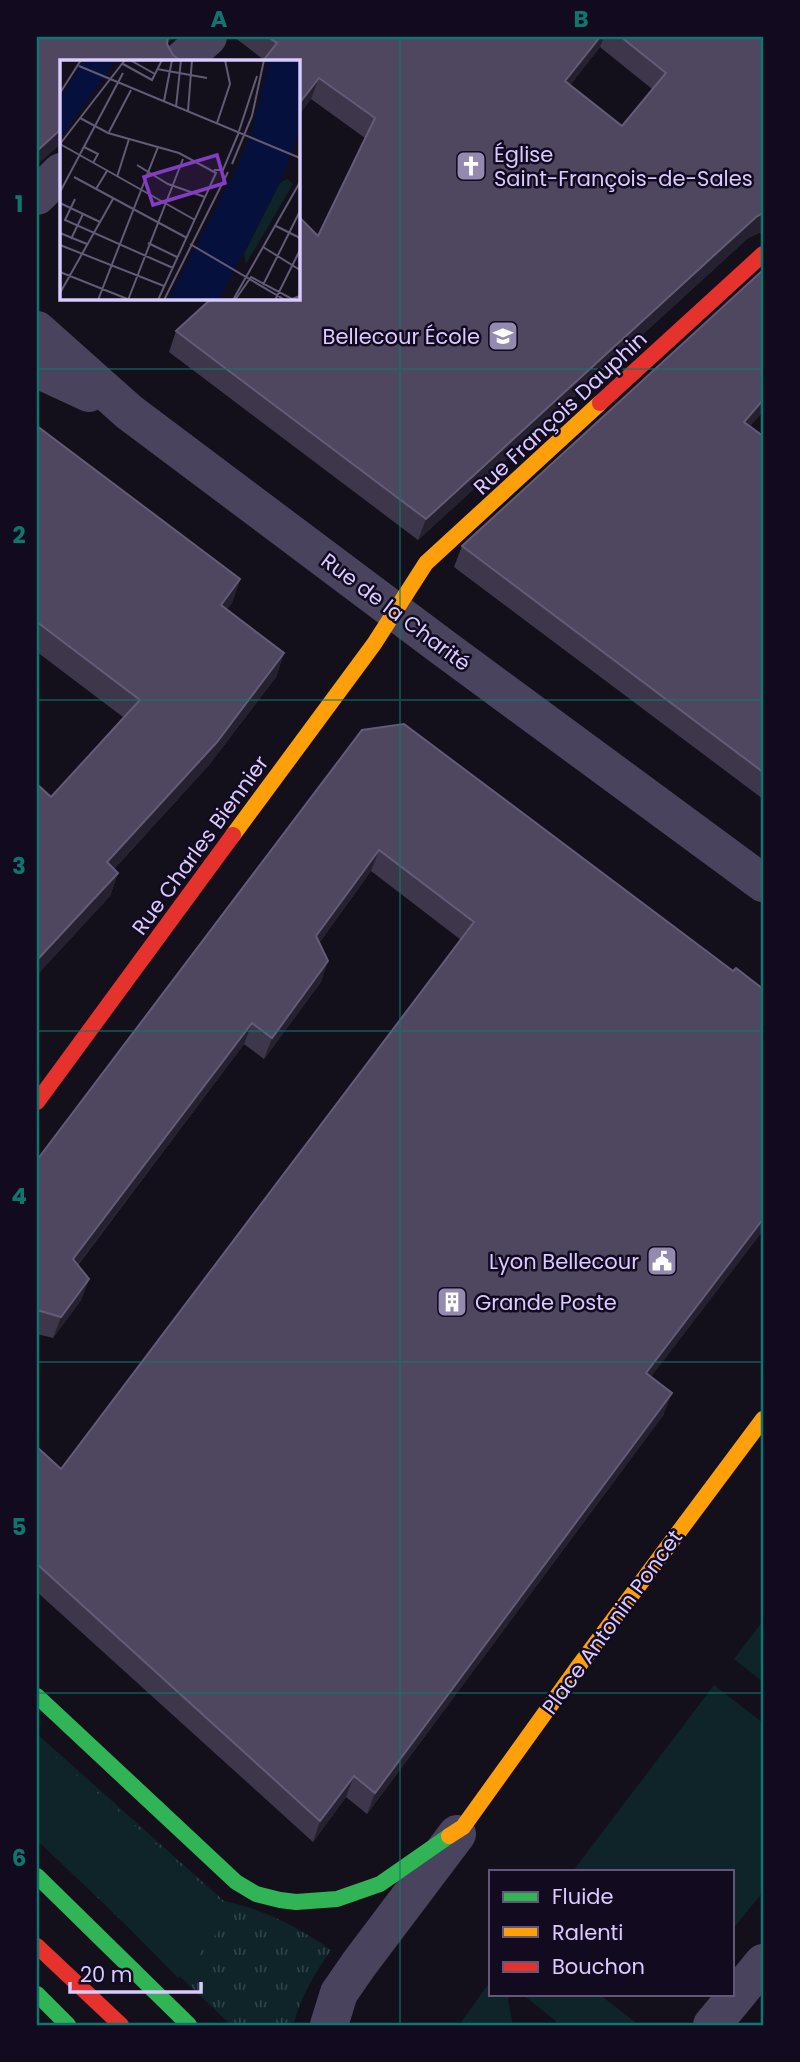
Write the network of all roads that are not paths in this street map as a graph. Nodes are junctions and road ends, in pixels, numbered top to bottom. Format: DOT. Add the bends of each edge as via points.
graph roads {
  1 [pos="208,37"];
  2 [pos="182,60"];
  3 [pos="60,173"];
  4 [pos="37,196"];
  5 [pos="763,254"];
  6 [pos="37,330"];
  7 [pos="37,369"];
  8 [pos="129,412"];
  9 [pos="394,611"];
  10 [pos="763,883"];
  11 [pos="37,1102"];
  12 [pos="763,1419"];
  13 [pos="37,1696"];
  14 [pos="463,1827"];
  15 [pos="37,1876"];
  16 [pos="37,1945"];
  17 [pos="763,1963"];
  18 [pos="37,1994"];
  19 [pos="68,2025"];
  20 [pos="121,2025"];
  21 [pos="189,2025"];
  22 [pos="329,2025"];
  23 [pos="712,2025"];
  1 -- 2 [label="street"];
  3 -- 4 [label="street"];
  5 -- 9 [label="main road, Rue François Dauphin" via="426,564"];
  6 -- 8 [label="street, Rue de la Charité"];
  7 -- 8 [label="street"];
  8 -- 9 [label="street, Rue de la Charité"];
  9 -- 10 [label="street, Rue de la Charité"];
  9 -- 11 [label="main road, Rue Charles Biennier"];
  12 -- 14 [label="main road, Place Antonin Poncet"];
  13 -- 14 [label="main road, Place Antonin Poncet" via="236,1882 256,1894 296,1902 337,1899 380,1884"];
  14 -- 22 [label="street" via="339,1993"];
  15 -- 21 [label="main road"];
  16 -- 20 [label="main road"];
  17 -- 23 [label="street"];
  18 -- 19 [label="main road"];
}
